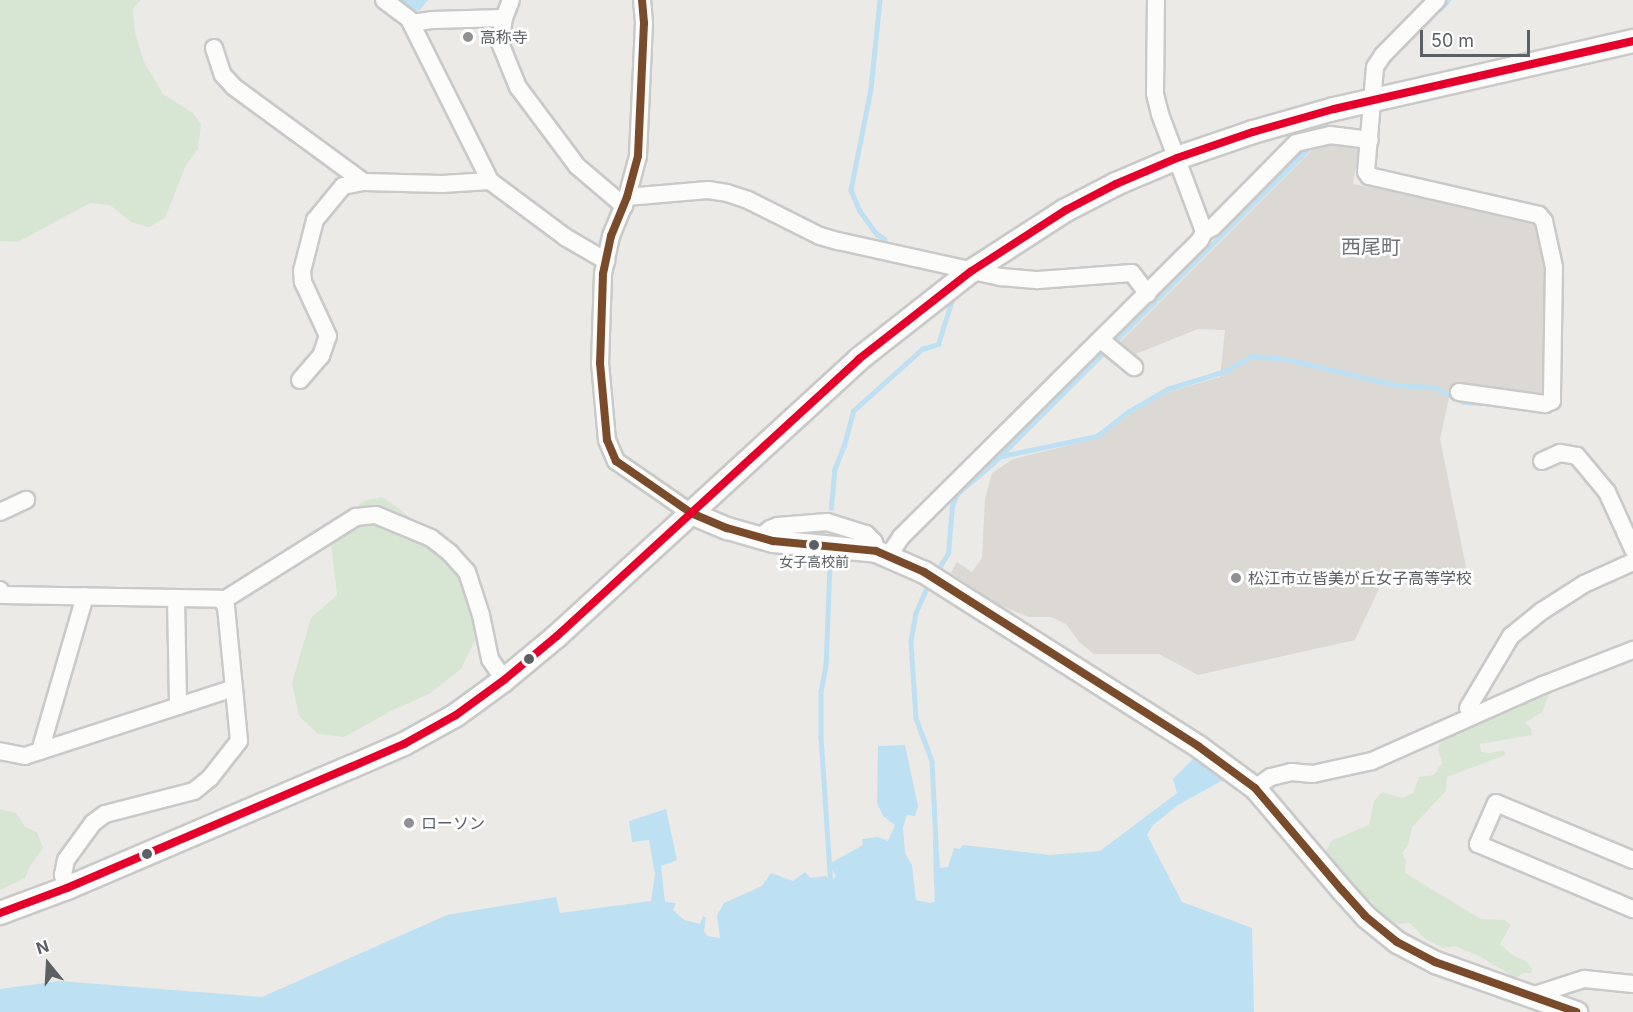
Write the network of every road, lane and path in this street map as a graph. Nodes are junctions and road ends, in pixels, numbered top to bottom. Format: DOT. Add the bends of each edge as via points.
graph roads {
  1 [pos="384,0"];
  2 [pos="511,0"];
  3 [pos="642,0"];
  4 [pos="1156,0"];
  5 [pos="1437,0"];
  6 [pos="504,18"];
  7 [pos="411,23"];
  8 [pos="1633,41"];
  9 [pos="214,48"];
  10 [pos="1370,101"];
  11 [pos="1370,140"];
  12 [pos="1177,158"];
  13 [pos="490,181"];
  14 [pos="364,182"];
  15 [pos="625,202"];
  16 [pos="1204,232"];
  17 [pos="606,261"];
  18 [pos="970,272"];
  19 [pos="1148,294"];
  20 [pos="1106,345"];
  21 [pos="1134,367"];
  22 [pos="300,380"];
  23 [pos="1459,392"];
  24 [pos="1542,461"];
  25 [pos="26,500"];
  26 [pos="0,513"];
  27 [pos="691,513"];
  28 [pos="1633,549"];
  29 [pos="883,553"];
  30 [pos="1633,562"];
  31 [pos="0,595"];
  32 [pos="85,596"];
  33 [pos="176,598"];
  34 [pos="224,600"];
  35 [pos="1633,651"];
  36 [pos="504,680"];
  37 [pos="234,688"];
  38 [pos="178,706"];
  39 [pos="1468,708"];
  40 [pos="0,751"];
  41 [pos="40,751"];
  42 [pos="1255,788"];
  43 [pos="1633,860"];
  44 [pos="67,888"];
  45 [pos="1633,909"];
  46 [pos="0,913"];
  47 [pos="1633,984"];
  48 [pos="1531,996"];
  49 [pos="1576,1012"];
  1 -- 7 [label="street"];
  2 -- 6 [label="street"];
  3 -- 15 [label="street" via="638,156"];
  4 -- 12 [label="street" via="1155,94"];
  5 -- 10 [label="street" via="1379,61"];
  6 -- 7 [label="street"];
  6 -- 15 [label="street" via="500,43 518,87 577,166"];
  7 -- 13 [label="street"];
  8 -- 10 [label="main road"];
  9 -- 14 [label="street" via="223,75 234,87"];
  10 -- 11 [label="street"];
  10 -- 12 [label="main road" via="1252,132"];
  11 -- 16 [label="street" via="1330,135 1296,143"];
  11 -- 23 [label="street" via="1365,168 1369,176 1534,213 1544,221 1554,267 1552,399 1545,404"];
  12 -- 16 [label="street"];
  12 -- 18 [label="main road" via="1066,210"];
  13 -- 14 [label="street"];
  13 -- 17 [label="street" via="565,237"];
  14 -- 22 [label="street" via="343,186 315,220 302,271 303,282 328,336 321,356"];
  15 -- 17 [label="street"];
  15 -- 18 [label="street" via="708,190 727,193 820,236"];
  16 -- 19 [label="street" via="1189,254"];
  17 -- 27 [label="street" via="600,363 607,440 616,461"];
  18 -- 19 [label="street" via="1038,280 1132,273"];
  18 -- 27 [label="main road" via="858,359"];
  19 -- 20 [label="street"];
  20 -- 21 [label="street"];
  20 -- 29 [label="street"];
  24 -- 28 [label="street" via="1560,453 1577,456 1607,492"];
  25 -- 26 [label="street"];
  27 -- 29 [label="street" via="759,538"];
  27 -- 36 [label="main road"];
  29 -- 42 [label="street" via="924,572 1198,746"];
  30 -- 39 [label="street" via="1576,588 1511,636"];
  31 -- 32 [label="street"];
  32 -- 33 [label="street"];
  32 -- 41 [label="street"];
  33 -- 34 [label="street"];
  33 -- 38 [label="street"];
  34 -- 36 [label="street" via="356,517 376,515 431,538 467,572 490,659"];
  34 -- 37 [label="street"];
  35 -- 42 [label="street" via="1544,685 1372,761 1313,774 1291,772 1271,777"];
  36 -- 44 [label="main road" via="456,715 404,744"];
  37 -- 38 [label="street"];
  37 -- 44 [label="street" via="239,741 210,778 194,790 105,814 66,860 63,874"];
  38 -- 41 [label="street"];
  40 -- 41 [label="street" via="25,756"];
  42 -- 48 [label="street" via="1365,916 1397,942 1435,962"];
  43 -- 45 [label="street" via="1496,803 1478,844"];
  44 -- 46 [label="main road"];
  47 -- 48 [label="street" via="1584,979"];
  48 -- 49 [label="street"];
}
